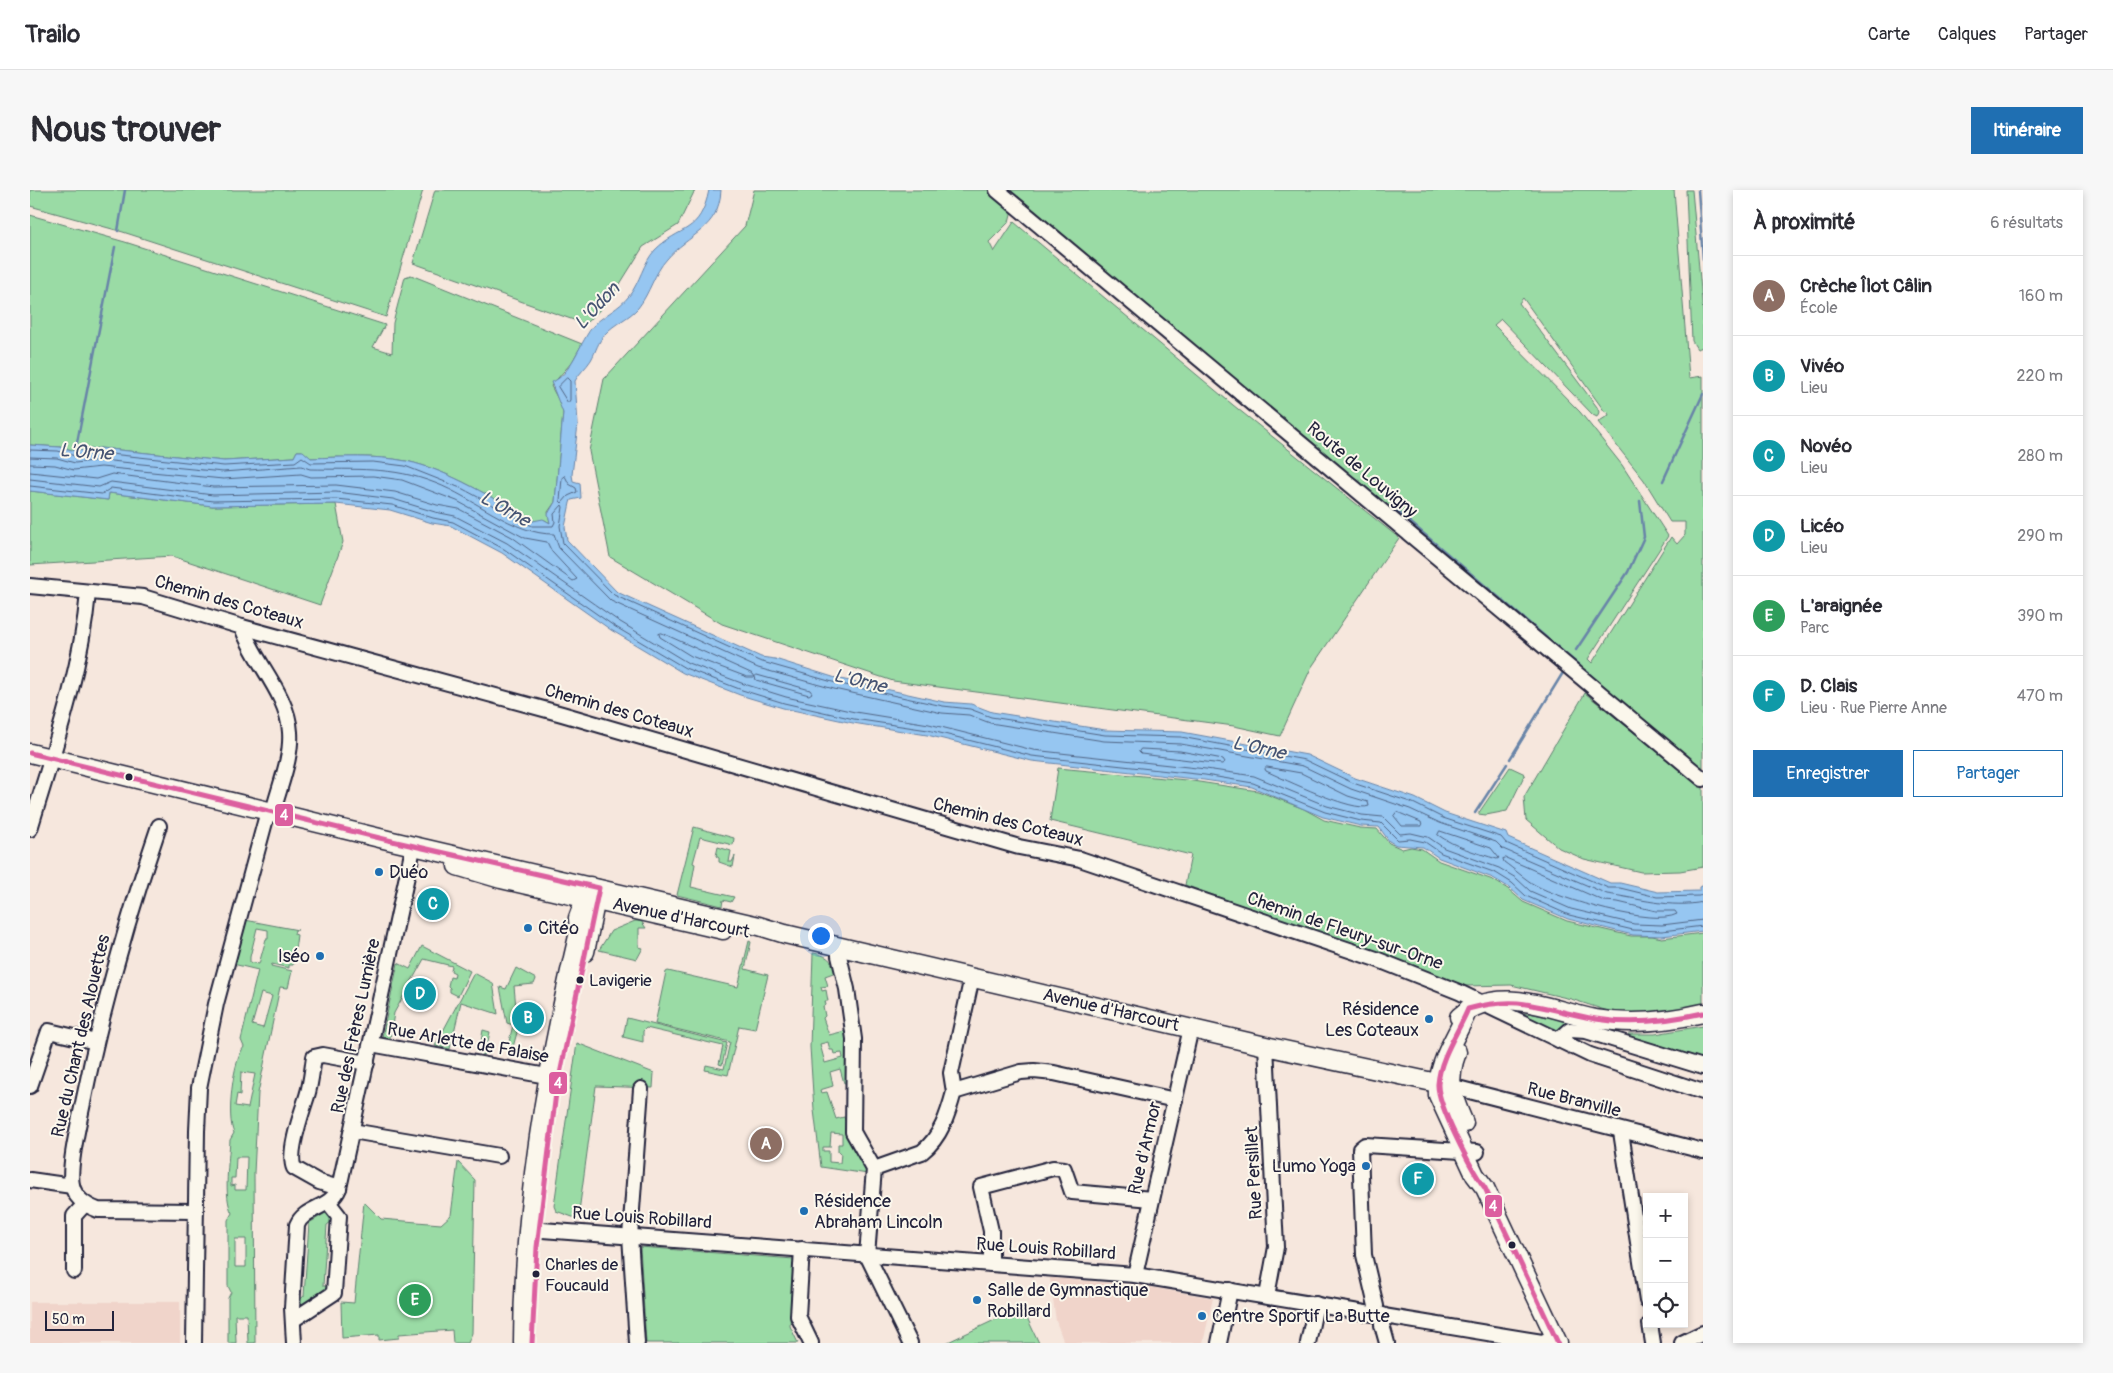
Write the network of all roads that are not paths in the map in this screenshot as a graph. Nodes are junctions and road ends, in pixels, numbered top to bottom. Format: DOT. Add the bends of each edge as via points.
graph roads {
  1 [pos="998,190"];
  2 [pos="30,586"];
  3 [pos="88,593"];
  4 [pos="242,627"];
  5 [pos="30,753"];
  6 [pos="51,758"];
  7 [pos="1703,779"];
  8 [pos="270,811"];
  9 [pos="160,826"];
  10 [pos="30,829"];
  11 [pos="392,841"];
  12 [pos="412,853"];
  13 [pos="593,893"];
  14 [pos="1192,897"];
  15 [pos="839,946"];
  16 [pos="972,977"];
  17 [pos="1477,1007"];
  18 [pos="1703,1013"];
  19 [pos="1191,1028"];
  20 [pos="1559,1040"];
  21 [pos="96,1042"];
  22 [pos="371,1044"];
  23 [pos="1266,1046"];
  24 [pos="367,1063"];
  25 [pos="1703,1067"];
  26 [pos="1401,1076"];
  27 [pos="553,1077"];
  28 [pos="1444,1084"];
  29 [pos="30,1086"];
  30 [pos="641,1089"];
  31 [pos="954,1092"];
  32 [pos="1703,1092"];
  33 [pos="1175,1100"];
  34 [pos="352,1131"];
  35 [pos="1621,1132"];
  36 [pos="1470,1151"];
  37 [pos="1703,1151"];
  38 [pos="498,1156"];
  39 [pos="874,1169"];
  40 [pos="30,1180"];
  41 [pos="72,1186"];
  42 [pos="339,1188"];
  43 [pos="1152,1199"];
  44 [pos="328,1202"];
  45 [pos="84,1205"];
  46 [pos="196,1211"];
  47 [pos="534,1229"];
  48 [pos="630,1236"];
  49 [pos="802,1250"];
  50 [pos="867,1254"];
  51 [pos="991,1264"];
  52 [pos="74,1271"];
  53 [pos="1135,1275"];
  54 [pos="1644,1283"];
  55 [pos="1230,1290"];
  56 [pos="1267,1296"];
  57 [pos="1316,1304"];
  58 [pos="1379,1315"];
  59 [pos="293,1320"];
  60 [pos="1651,1328"];
  61 [pos="1703,1333"];
  62 [pos="1556,1340"];
  63 [pos="194,1343"];
  64 [pos="294,1343"];
  65 [pos="523,1343"];
  66 [pos="532,1343"];
  67 [pos="637,1343"];
  68 [pos="811,1343"];
  69 [pos="910,1343"];
  70 [pos="1218,1343"];
  71 [pos="1308,1343"];
  72 [pos="1387,1343"];
  73 [pos="1653,1343"];
  74 [pos="1682,1343"];
  1 -- 7 [label="street, Route de Louvigny"];
  2 -- 3 [label="street, Chemin des Coteaux"];
  3 -- 4 [label="street, Chemin des Coteaux" via="143,597"];
  3 -- 6 [label="street" via="86,616"];
  4 -- 8 [label="street" via="248,644 281,702 289,726 289,746"];
  4 -- 14 [label="street, Chemin des Coteaux" via="562,714 1019,846 1080,859"];
  5 -- 6 [label="main road"];
  6 -- 8 [label="main road"];
  6 -- 10 [label="street"];
  8 -- 11 [label="main road"];
  8 -- 46 [label="street" via="203,1061 197,1125"];
  9 -- 21 [label="street, Rue du Chant des Alouettes" via="131,909"];
  11 -- 12 [label="main road, Avenue d'Harcourt"];
  11 -- 13 [label="main road, Avenue d'Harcourt"];
  12 -- 13 [label="main road, Avenue d'Harcourt" via="501,879"];
  12 -- 22 [label="street, Rue des Frères Lumière"];
  13 -- 15 [label="main road, Avenue d'Harcourt" via="730,931 785,934"];
  13 -- 27 [label="main road" via="578,918 574,974"];
  14 -- 17 [label="street, Chemin de Fleury-sur-Orne" via="1376,958 1459,992"];
  15 -- 16 [label="main road, Avenue d'Harcourt"];
  15 -- 39 [label="street" via="854,1039 853,1132"];
  16 -- 19 [label="main road, Avenue d'Harcourt"];
  16 -- 31 [label="street" via="951,1073"];
  17 -- 18 [label="main road" via="1497,1001 1524,1001 1596,1019 1641,1021"];
  17 -- 20 [label="street"];
  17 -- 26 [label="main road" via="1457,1019 1430,1064"];
  17 -- 28 [label="main road" via="1443,1060"];
  19 -- 23 [label="main road, Avenue d'Harcourt"];
  19 -- 33 [label="street, Rue d'Armor"];
  20 -- 25 [label="street" via="1570,1030 1586,1030"];
  20 -- 32 [label="street" via="1590,1055"];
  21 -- 29 [label="street" via="48,1031"];
  21 -- 41 [label="street, Rue du Chant des Alouettes" via="73,1148"];
  22 -- 24 [label="street, Rue des Frères Lumière"];
  22 -- 27 [label="street, Rue Arlette de Falaise"];
  23 -- 26 [label="main road, Avenue d'Harcourt"];
  23 -- 56 [label="street, Rue Persillet" via="1276,1247"];
  24 -- 34 [label="street, Rue des Frères Lumière"];
  24 -- 42 [label="street" via="323,1055 314,1057 308,1096 302,1107 292,1159 294,1168 319,1182"];
  26 -- 28 [label="main road, Avenue d'Harcourt"];
  27 -- 47 [label="main road"];
  28 -- 35 [label="street, Rue Branville"];
  28 -- 36 [label="main road" via="1438,1095"];
  30 -- 48 [label="street"];
  31 -- 33 [label="street" via="1034,1071"];
  31 -- 39 [label="street" via="943,1126 928,1148"];
  33 -- 43 [label="street, Rue d'Armor"];
  34 -- 38 [label="street"];
  34 -- 42 [label="street, Rue des Frères Lumière"];
  35 -- 37 [label="street, Rue Branville"];
  35 -- 54 [label="street"];
  36 -- 58 [label="street" via="1365,1145 1360,1149 1364,1256"];
  36 -- 62 [label="main road" via="1475,1175 1486,1188"];
  39 -- 50 [label="street"];
  40 -- 41 [label="street"];
  41 -- 45 [label="street"];
  42 -- 44 [label="street, Rue des Frères Lumière" via="335,1198"];
  43 -- 51 [label="street" via="1072,1192 1064,1169 1053,1168 981,1187 991,1231"];
  43 -- 53 [label="street, Rue d'Armor"];
  44 -- 59 [label="street, Rue des Frères Lumière" via="301,1217 297,1225"];
  44 -- 59 [label="street" via="339,1216 334,1293"];
  45 -- 46 [label="street" via="98,1210"];
  45 -- 52 [label="street" via="74,1216"];
  46 -- 63 [label="street"];
  47 -- 48 [label="street, Rue Louis Robillard"];
  47 -- 65 [label="main road"];
  47 -- 66 [label="main road"];
  48 -- 49 [label="street, Rue Louis Robillard"];
  48 -- 67 [label="street"];
  49 -- 50 [label="street, Rue Louis Robillard"];
  49 -- 68 [label="street" via="798,1316"];
  50 -- 51 [label="street, Rue Louis Robillard"];
  50 -- 69 [label="street"];
  51 -- 53 [label="street, Rue Louis Robillard"];
  53 -- 55 [label="street, Rue Louis Robillard"];
  55 -- 56 [label="street, Rue Louis Robillard"];
  55 -- 70 [label="street"];
  56 -- 57 [label="street, Rue Louis Robillard"];
  57 -- 58 [label="street, Rue Louis Robillard"];
  57 -- 71 [label="street"];
  58 -- 62 [label="street, Rue Louis Robillard" via="1542,1342"];
  58 -- 72 [label="street"];
  59 -- 64 [label="street, Rue des Frères Lumière"];
  60 -- 73 [label="street"];
  61 -- 74 [label="street"];
}
